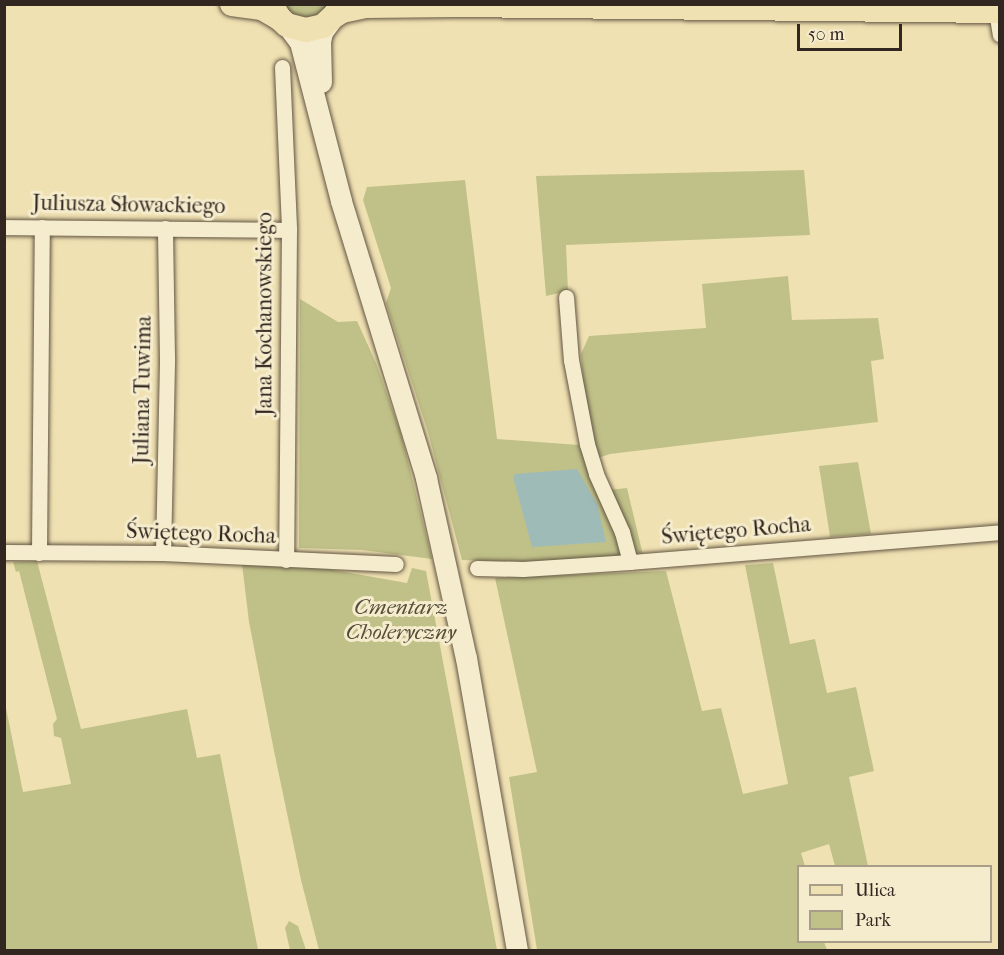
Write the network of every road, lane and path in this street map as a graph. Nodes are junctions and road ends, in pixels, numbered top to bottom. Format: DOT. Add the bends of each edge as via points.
graph roads {
  1 [pos="232,4"];
  2 [pos="455,5"];
  3 [pos="997,9"];
  4 [pos="335,14"];
  5 [pos="279,16"];
  6 [pos="999,35"];
  7 [pos="282,67"];
  8 [pos="323,127"];
  9 [pos="4,226"];
  10 [pos="42,227"];
  11 [pos="165,228"];
  12 [pos="289,230"];
  13 [pos="566,297"];
  14 [pos="999,532"];
  15 [pos="4,552"];
  16 [pos="39,553"];
  17 [pos="163,553"];
  18 [pos="286,560"];
  19 [pos="630,562"];
  20 [pos="396,564"];
  21 [pos="477,568"];
  22 [pos="517,951"];
  1 -- 5 [label="main road" via="262,8"];
  2 -- 3 [label="main road"];
  2 -- 4 [label="main road" via="365,6"];
  3 -- 6 [label="street"];
  4 -- 5 [label="main road" via="323,26 306,30"];
  4 -- 8 [label="main road" via="320,42"];
  5 -- 8 [label="main road" via="300,42"];
  7 -- 12 [label="street, Jana Kochanowskiego"];
  8 -- 22 [label="main road" via="445,555"];
  9 -- 10 [label="street, Juliusza Słowackiego"];
  10 -- 11 [label="street, Juliusza Słowackiego"];
  10 -- 16 [label="street"];
  11 -- 12 [label="street, Juliusza Słowackiego"];
  11 -- 17 [label="street, Juliana Tuwima"];
  12 -- 18 [label="street, Jana Kochanowskiego"];
  13 -- 19 [label="street" via="587,444"];
  14 -- 19 [label="street, Świętego Rocha"];
  15 -- 16 [label="street, Świętego Rocha"];
  16 -- 17 [label="street, Świętego Rocha"];
  17 -- 18 [label="street, Świętego Rocha"];
  18 -- 20 [label="street, Świętego Rocha"];
  19 -- 21 [label="street, Świętego Rocha"];
}
